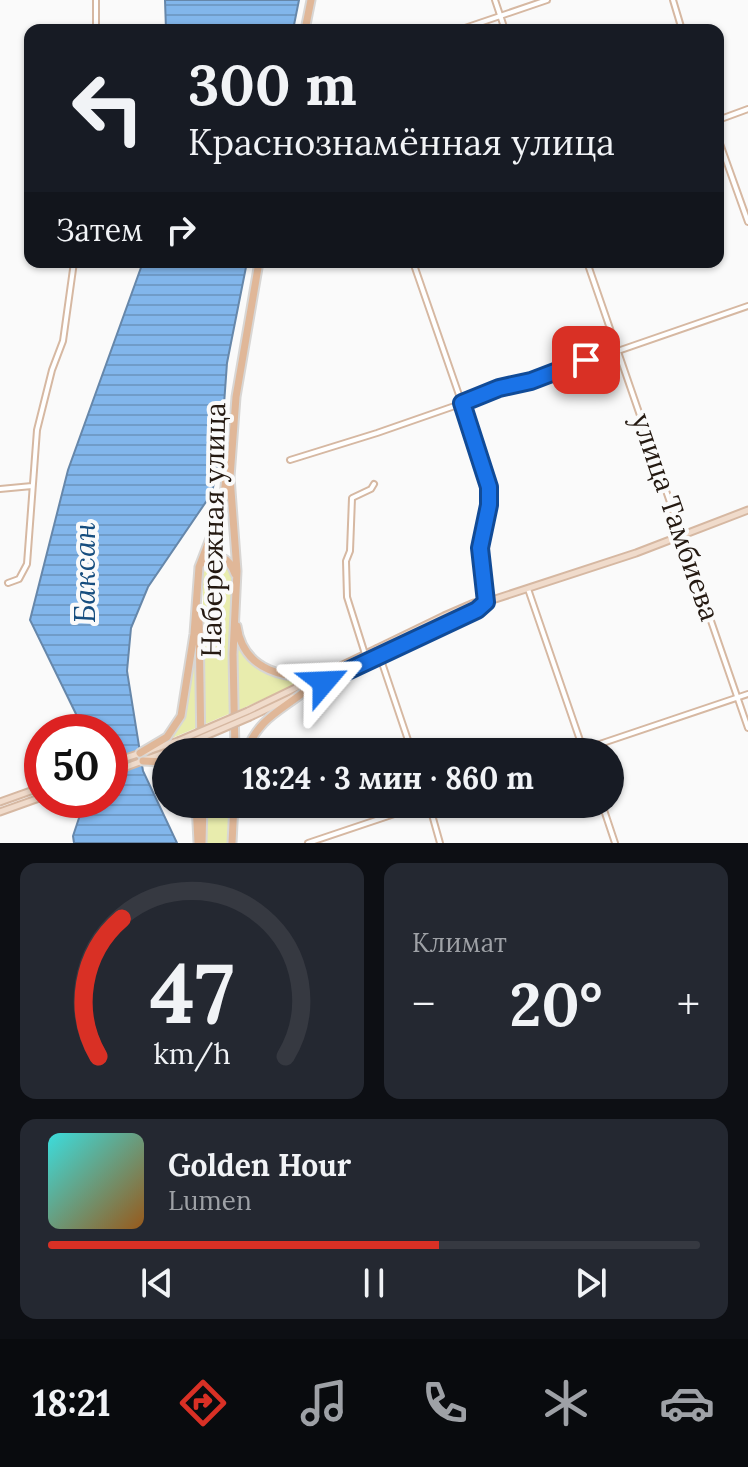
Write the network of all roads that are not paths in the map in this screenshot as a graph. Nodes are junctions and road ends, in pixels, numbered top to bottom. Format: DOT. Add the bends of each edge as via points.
graph roads {
  1 [pos="96,0"];
  2 [pos="311,0"];
  3 [pos="495,0"];
  4 [pos="547,0"];
  5 [pos="673,0"];
  6 [pos="500,16"];
  7 [pos="96,24"];
  8 [pos="306,24"];
  9 [pos="477,24"];
  10 [pos="503,24"];
  11 [pos="680,24"];
  12 [pos="748,109"];
  13 [pos="724,118"];
  14 [pos="724,155"];
  15 [pos="748,222"];
  16 [pos="73,268"];
  17 [pos="258,268"];
  18 [pos="415,268"];
  19 [pos="589,268"];
  20 [pos="748,306"];
  21 [pos="616,350"];
  22 [pos="462,403"];
  23 [pos="235,409"];
  24 [pos="290,460"];
  25 [pos="374,484"];
  26 [pos="32,486"];
  27 [pos="0,489"];
  28 [pos="748,510"];
  29 [pos="684,536"];
  30 [pos="199,567"];
  31 [pos="236,580"];
  32 [pos="8,583"];
  33 [pos="528,589"];
  34 [pos="198,597"];
  35 [pos="235,603"];
  36 [pos="484,603"];
  37 [pos="379,651"];
  38 [pos="365,654"];
  39 [pos="325,675"];
  40 [pos="304,692"];
  41 [pos="748,694"];
  42 [pos="739,697"];
  43 [pos="249,714"];
  44 [pos="748,728"];
  45 [pos="201,738"];
  46 [pos="235,738"];
  47 [pos="253,738"];
  48 [pos="407,738"];
  49 [pos="580,738"];
  50 [pos="621,738"];
  51 [pos="141,757"];
  52 [pos="152,759"];
  53 [pos="128,760"];
  54 [pos="128,764"];
  55 [pos="24,793"];
  56 [pos="0,802"];
  57 [pos="24,803"];
  58 [pos="0,812"];
  59 [pos="197,818"];
  60 [pos="202,818"];
  61 [pos="234,818"];
  62 [pos="386,818"];
  63 [pos="431,818"];
  64 [pos="607,818"];
  65 [pos="318,842"];
  66 [pos="200,843"];
  67 [pos="232,843"];
  68 [pos="308,843"];
  69 [pos="440,843"];
  70 [pos="615,843"];
  1 -- 7 [label="street"];
  2 -- 8 [label="main road"];
  3 -- 6 [label="street"];
  4 -- 6 [label="street"];
  5 -- 11 [label="street"];
  6 -- 9 [label="street"];
  6 -- 10 [label="street"];
  12 -- 13 [label="street"];
  14 -- 15 [label="street"];
  16 -- 26 [label="street" via="63,341 37,430"];
  17 -- 23 [label="main road, Набережная улица"];
  18 -- 22 [label="street"];
  19 -- 21 [label="street, улица Тамбиева"];
  20 -- 21 [label="street"];
  21 -- 22 [label="street"];
  21 -- 29 [label="street, улица Тамбиева"];
  22 -- 24 [label="street"];
  22 -- 36 [label="street" via="489,487 480,548"];
  23 -- 30 [label="main road" via="223,505"];
  23 -- 31 [label="main road, Набережная улица" via="230,488"];
  25 -- 38 [label="street" via="352,498 346,561 347,597"];
  26 -- 27 [label="street"];
  26 -- 32 [label="street" via="27,564 19,579"];
  28 -- 29 [label="main road"];
  29 -- 33 [label="main road"];
  29 -- 42 [label="street, улица Тамбиева"];
  30 -- 31 [label="main road" via="221,557"];
  30 -- 34 [label="main road"];
  31 -- 35 [label="main road, Набережная улица"];
  33 -- 36 [label="main road"];
  33 -- 49 [label="street"];
  34 -- 45 [label="main road"];
  34 -- 51 [label="main road" via="181,716 167,737"];
  35 -- 39 [label="main road" via="240,639 260,664 294,678"];
  35 -- 46 [label="main road, Набережная улица"];
  36 -- 37 [label="main road"];
  37 -- 38 [label="main road"];
  37 -- 40 [label="main road"];
  37 -- 48 [label="street"];
  38 -- 39 [label="main road"];
  39 -- 43 [label="main road"];
  40 -- 43 [label="main road"];
  40 -- 47 [label="main road" via="271,714"];
  41 -- 42 [label="street"];
  42 -- 44 [label="street, улица Тамбиева"];
  42 -- 50 [label="street"];
  43 -- 51 [label="main road, bridge"];
  51 -- 52 [label="main road"];
  51 -- 53 [label="main road"];
  51 -- 54 [label="main road"];
  55 -- 56 [label="main road"];
  57 -- 58 [label="main road"];
  59 -- 66 [label="main road"];
  60 -- 66 [label="main road"];
  61 -- 67 [label="main road"];
  62 -- 65 [label="street"];
  63 -- 69 [label="street"];
  64 -- 70 [label="street"];
  65 -- 68 [label="street"];
}
